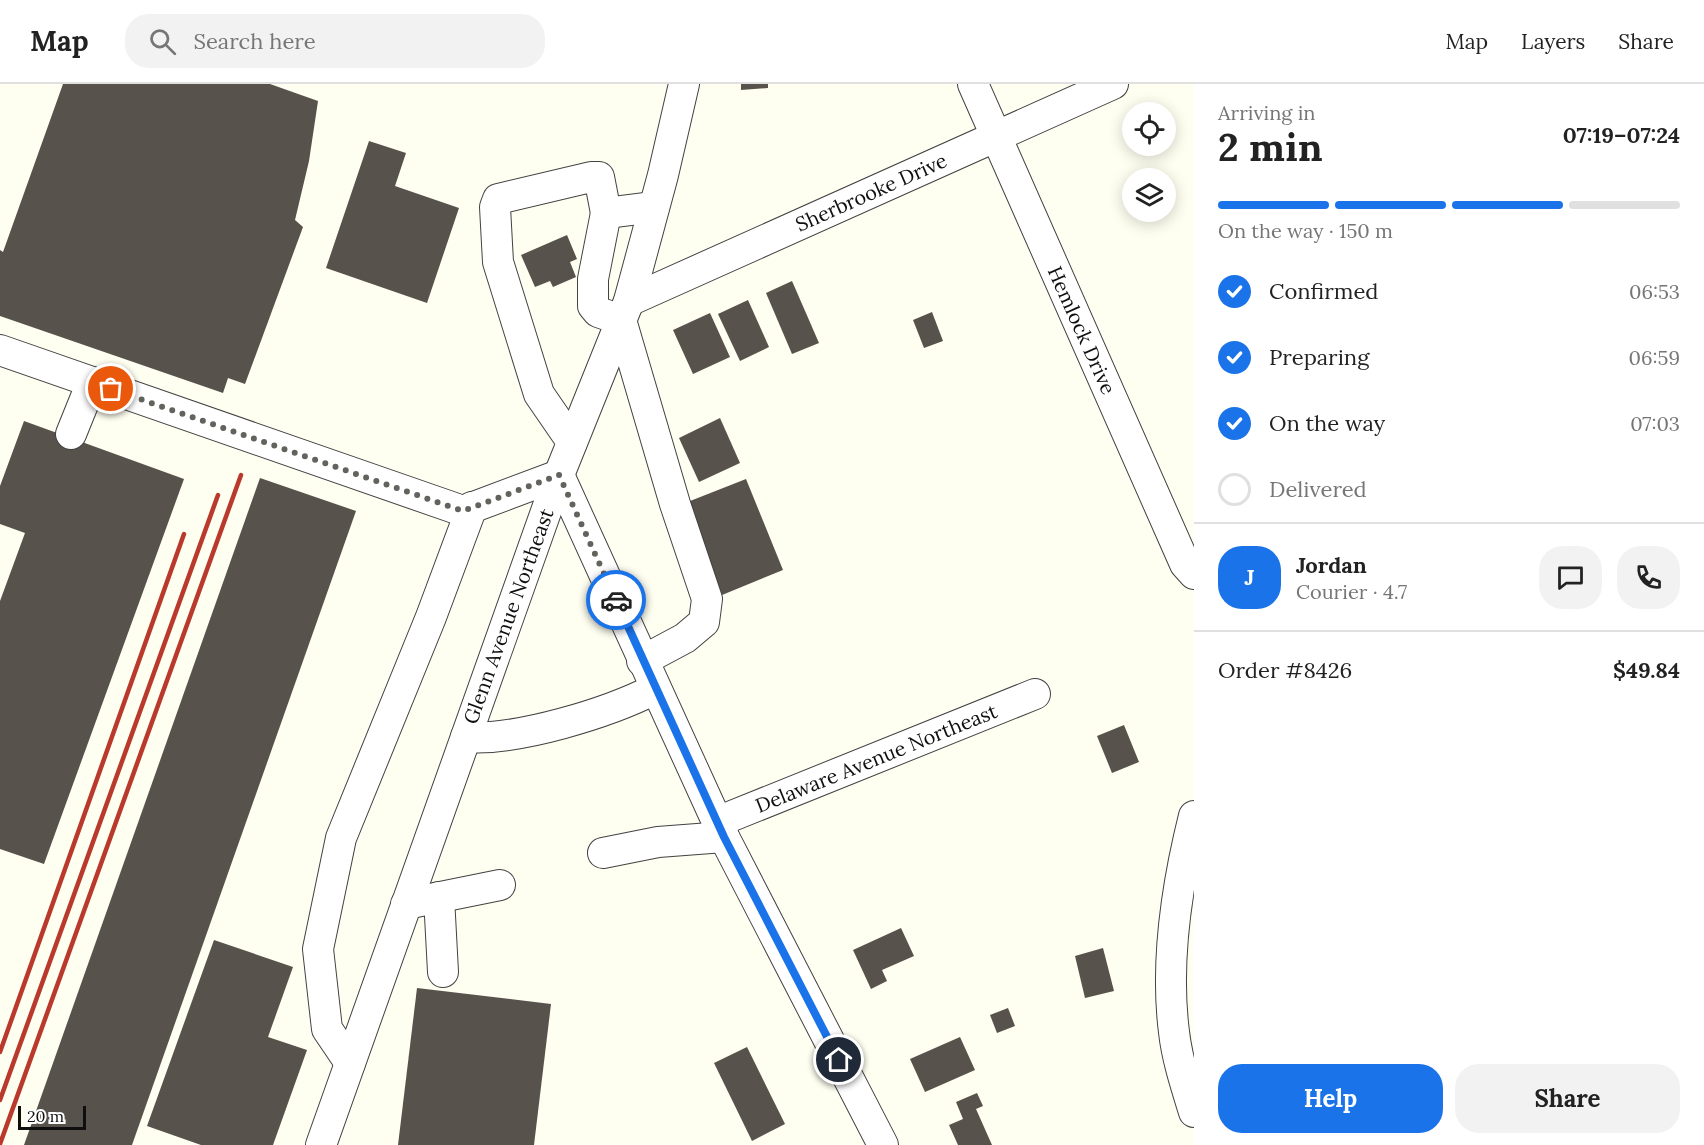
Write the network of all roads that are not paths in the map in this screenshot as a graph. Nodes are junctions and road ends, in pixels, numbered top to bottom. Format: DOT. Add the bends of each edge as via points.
graph roads {
  1 [pos="684,84"];
  2 [pos="974,84"];
  3 [pos="1113,84"];
  4 [pos="996,136"];
  5 [pos="654,207"];
  6 [pos="606,213"];
  7 [pos="625,310"];
  8 [pos="0,350"];
  9 [pos="92,382"];
  10 [pos="71,434"];
  11 [pos="572,442"];
  12 [pos="559,475"];
  13 [pos="472,507"];
  14 [pos="1194,574"];
  15 [pos="642,661"];
  16 [pos="654,689"];
  17 [pos="1035,694"];
  18 [pos="466,737"];
  19 [pos="1194,816"];
  20 [pos="720,829"];
  21 [pos="603,854"];
  22 [pos="501,885"];
  23 [pos="439,897"];
  24 [pos="406,904"];
  25 [pos="443,972"];
  26 [pos="350,1062"];
  27 [pos="1194,1112"];
  28 [pos="321,1145"];
  29 [pos="884,1145"];
  1 -- 5 [label="street, Glenn Avenue Northeast"];
  2 -- 4 [label="street, Hemlock Drive"];
  3 -- 4 [label="street, Sherbrooke Drive"];
  4 -- 7 [label="street, Sherbrooke Drive"];
  4 -- 14 [label="street, Hemlock Drive" via="1185,564"];
  5 -- 6 [label="street"];
  5 -- 7 [label="street, Glenn Avenue Northeast"];
  6 -- 7 [label="street" via="593,279 593,306 598,312"];
  6 -- 11 [label="street" via="599,177 498,199 495,207 498,262 531,371 539,394"];
  7 -- 11 [label="street, Glenn Avenue Northeast"];
  7 -- 15 [label="street" via="675,504 707,599 704,622 685,638"];
  8 -- 9 [label="street"];
  9 -- 10 [label="street"];
  9 -- 13 [label="street" via="463,511"];
  11 -- 12 [label="street, Glenn Avenue Northeast"];
  12 -- 13 [label="street"];
  12 -- 15 [label="street"];
  12 -- 18 [label="street, Glenn Avenue Northeast"];
  13 -- 26 [label="street" via="432,617 341,838 318,949 327,1029"];
  15 -- 16 [label="street"];
  16 -- 18 [label="street" via="628,703 510,735 490,739"];
  16 -- 20 [label="street"];
  17 -- 20 [label="street, Delaware Avenue Northeast"];
  18 -- 24 [label="street, Glenn Avenue Northeast"];
  19 -- 27 [label="street" via="1174,929 1172,991 1173,1031"];
  20 -- 21 [label="street, Delaware Avenue Northeast"];
  20 -- 29 [label="street"];
  22 -- 23 [label="street"];
  23 -- 24 [label="street"];
  23 -- 25 [label="street"];
  24 -- 26 [label="street, Glenn Avenue Northeast"];
  26 -- 28 [label="street, Glenn Avenue Northeast"];
}
